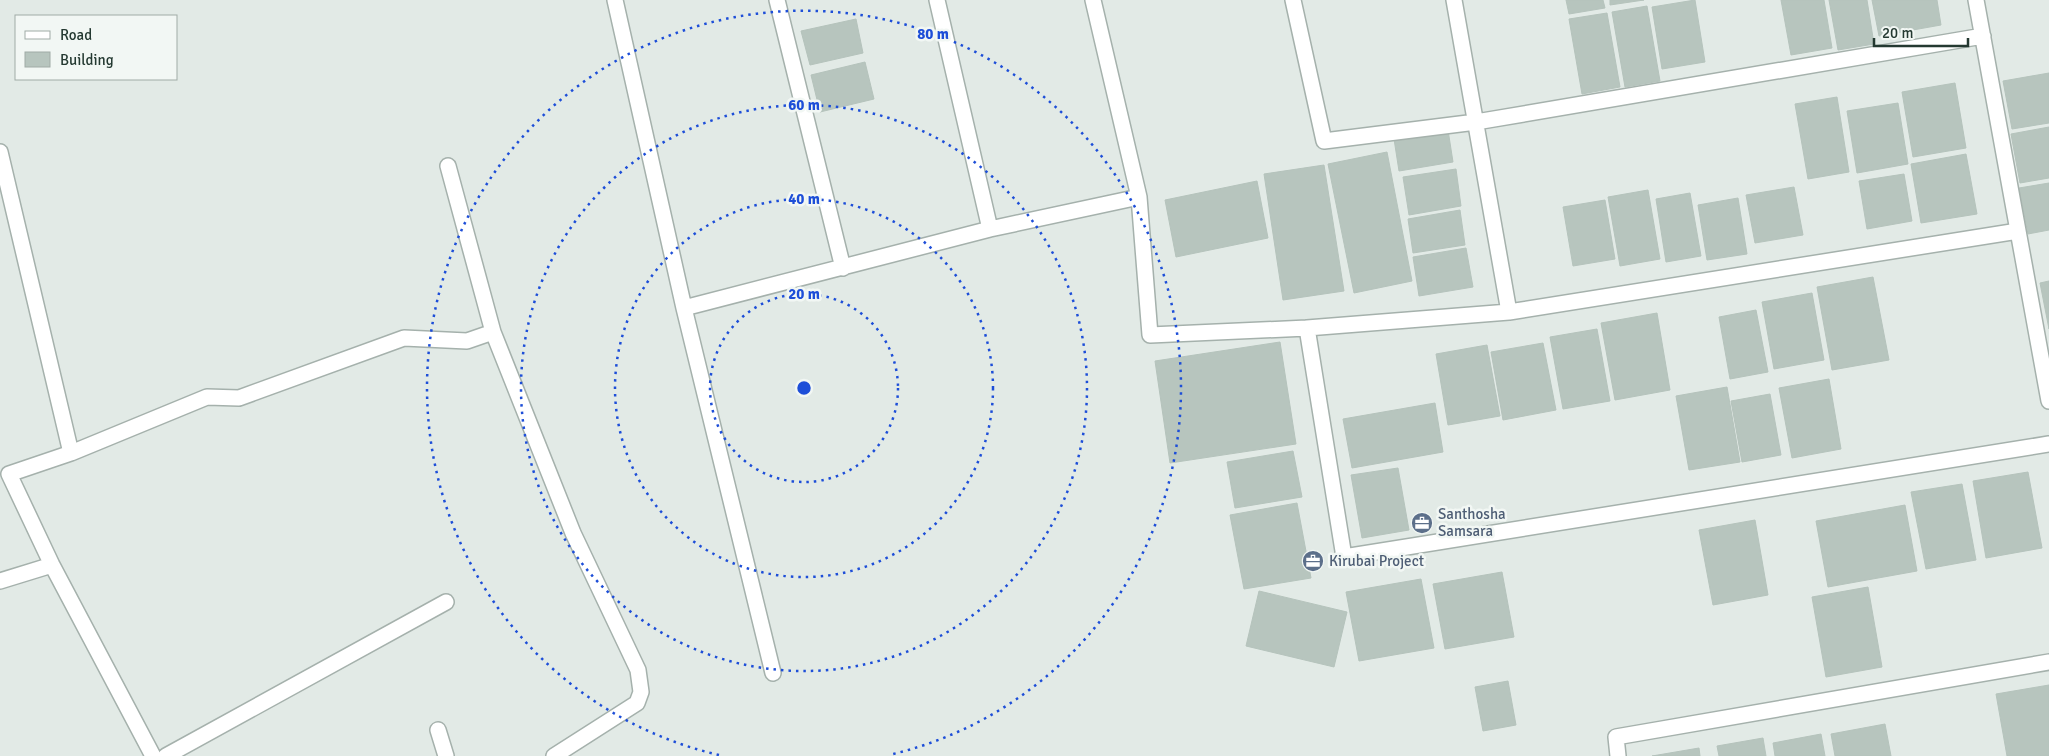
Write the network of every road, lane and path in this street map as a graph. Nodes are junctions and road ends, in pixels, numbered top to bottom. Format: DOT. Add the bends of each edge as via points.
graph roads {
  1 [pos="615,0"];
  2 [pos="777,0"];
  3 [pos="937,0"];
  4 [pos="1093,0"];
  5 [pos="1292,0"];
  6 [pos="1454,0"];
  7 [pos="1976,0"];
  8 [pos="1983,36"];
  9 [pos="1476,122"];
  10 [pos="0,152"];
  11 [pos="448,166"];
  12 [pos="1139,197"];
  13 [pos="990,229"];
  14 [pos="2018,231"];
  15 [pos="843,268"];
  16 [pos="684,308"];
  17 [pos="1509,312"];
  18 [pos="1307,328"];
  19 [pos="493,332"];
  20 [pos="2049,401"];
  21 [pos="2049,444"];
  22 [pos="71,453"];
  23 [pos="5,475"];
  24 [pos="52,565"];
  25 [pos="0,581"];
  26 [pos="446,602"];
  27 [pos="2049,662"];
  28 [pos="773,673"];
  29 [pos="438,730"];
  30 [pos="153,756"];
  31 [pos="166,756"];
  32 [pos="446,756"];
  33 [pos="554,756"];
  34 [pos="1618,756"];
  1 -- 16 [label="street"];
  2 -- 15 [label="street"];
  3 -- 13 [label="street"];
  4 -- 12 [label="street"];
  5 -- 9 [label="street" via="1324,141"];
  6 -- 9 [label="street"];
  7 -- 8 [label="street"];
  8 -- 9 [label="street"];
  8 -- 14 [label="street"];
  9 -- 17 [label="street"];
  10 -- 22 [label="street"];
  11 -- 19 [label="street"];
  12 -- 13 [label="street"];
  12 -- 18 [label="street" via="1150,335"];
  13 -- 15 [label="street"];
  14 -- 17 [label="street"];
  14 -- 20 [label="street"];
  15 -- 16 [label="street"];
  16 -- 28 [label="street"];
  17 -- 18 [label="street"];
  18 -- 21 [label="street" via="1344,557"];
  19 -- 22 [label="street" via="467,341 404,338 239,398 207,397"];
  19 -- 33 [label="street" via="573,532 638,670 641,692 637,703"];
  22 -- 23 [label="street"];
  23 -- 24 [label="street"];
  24 -- 25 [label="street"];
  24 -- 30 [label="street"];
  26 -- 31 [label="street"];
  27 -- 34 [label="street" via="1616,737"];
  29 -- 32 [label="street"];
}
